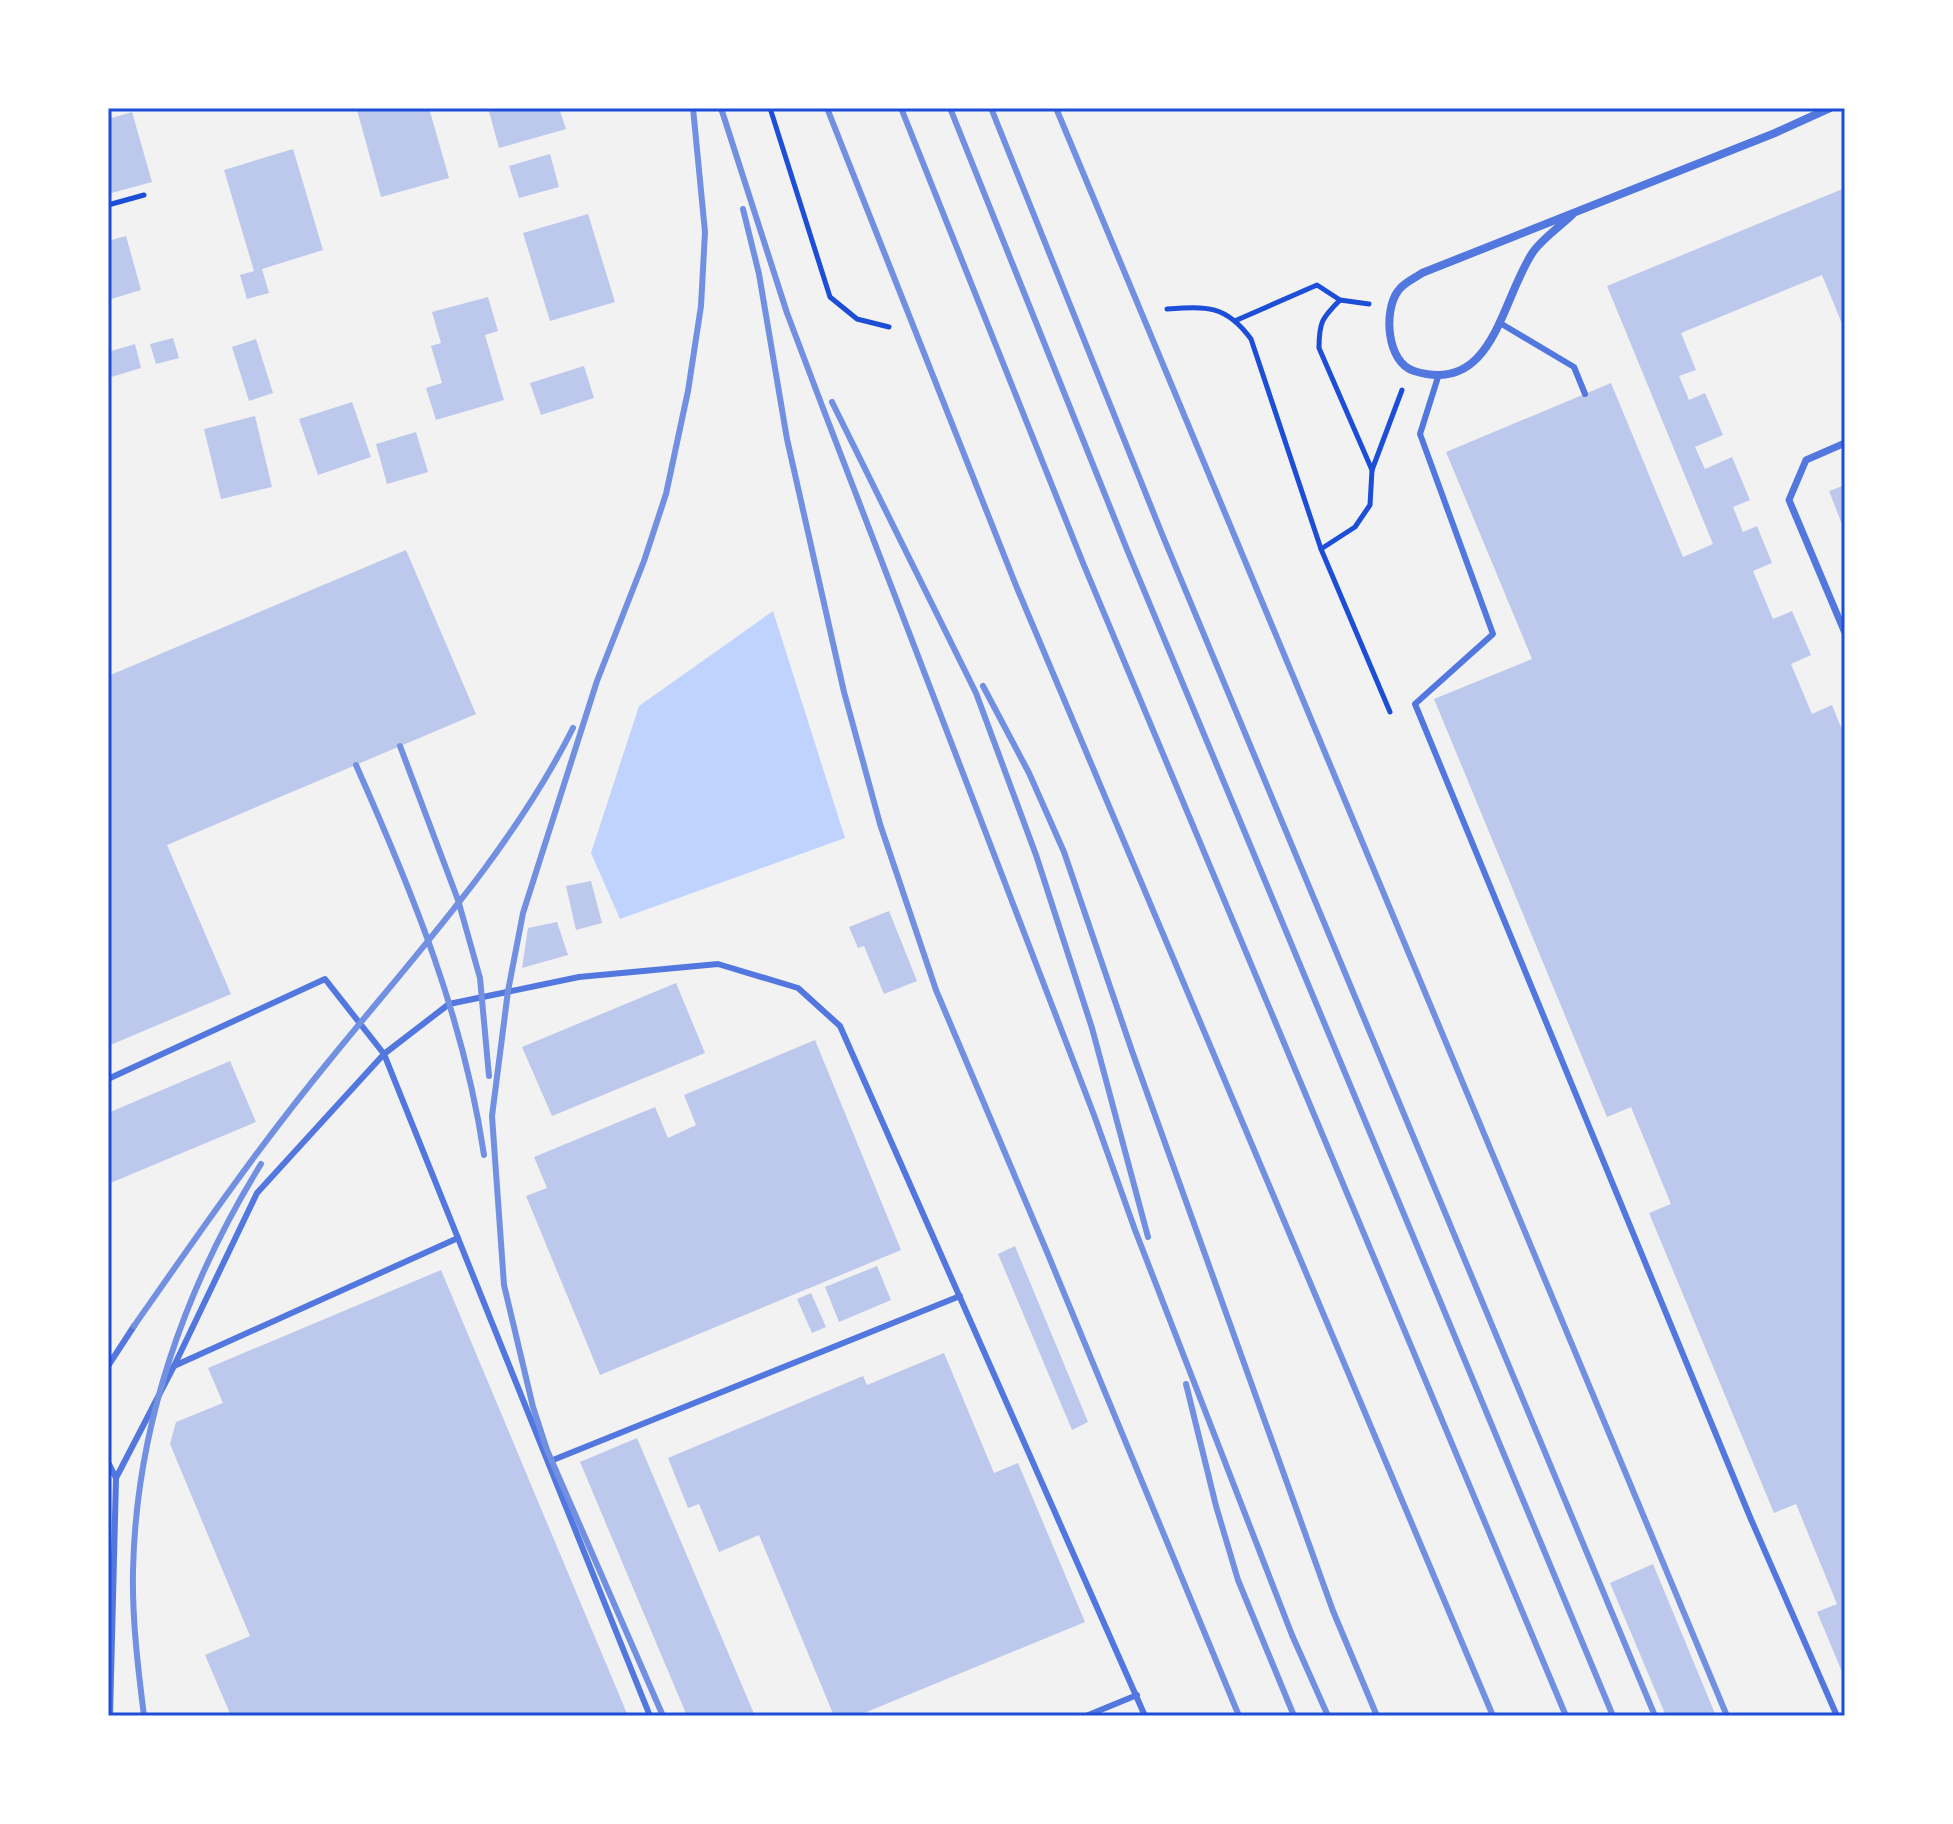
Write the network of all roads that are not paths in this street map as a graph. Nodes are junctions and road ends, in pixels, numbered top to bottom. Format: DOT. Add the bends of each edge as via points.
graph roads {
  1 [pos="1830,108"];
  2 [pos="1573,214"];
  3 [pos="1500,323"];
  4 [pos="1438,377"];
  5 [pos="1585,394"];
  6 [pos="1845,443"];
  7 [pos="1845,633"];
  8 [pos="384,1054"];
  9 [pos="108,1079"];
  10 [pos="458,1238"];
  11 [pos="960,1296"];
  12 [pos="134,1326"];
  13 [pos="108,1366"];
  14 [pos="174,1366"];
  15 [pos="108,1462"];
  16 [pos="548,1462"];
  17 [pos="116,1478"];
  18 [pos="1137,1695"];
  19 [pos="110,1716"];
  20 [pos="650,1716"];
  21 [pos="1086,1716"];
  22 [pos="1145,1716"];
  23 [pos="1837,1716"];
  1 -- 2 [label="street"];
  2 -- 3 [label="street" via="1535,250"];
  2 -- 4 [label="street" via="1422,273 1399,288 1388,321 1398,356 1409,370"];
  3 -- 4 [label="street" via="1481,356 1463,370"];
  3 -- 5 [label="lane" via="1574,367"];
  4 -- 23 [label="lane" via="1420,434 1493,634 1415,704"];
  6 -- 7 [label="street" via="1806,460 1789,500"];
  8 -- 9 [label="lane" via="325,979"];
  8 -- 10 [label="lane"];
  8 -- 11 [label="lane" via="449,1004 579,977 718,964 798,988 840,1026"];
  8 -- 14 [label="lane" via="257,1193"];
  10 -- 14 [label="lane"];
  10 -- 16 [label="lane"];
  11 -- 16 [label="lane"];
  11 -- 18 [label="lane"];
  12 -- 13 [label="lane"];
  14 -- 17 [label="lane"];
  15 -- 17 [label="lane"];
  16 -- 20 [label="lane"];
  17 -- 19 [label="lane"];
  18 -- 21 [label="lane"];
  18 -- 22 [label="lane"];
}
